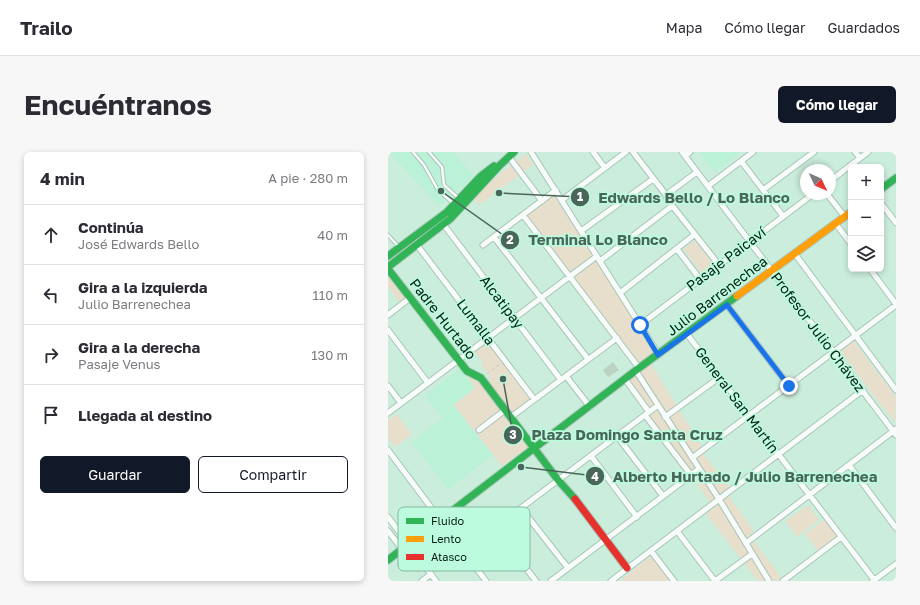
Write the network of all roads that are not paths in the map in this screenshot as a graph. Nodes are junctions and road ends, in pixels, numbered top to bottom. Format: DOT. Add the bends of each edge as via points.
graph roads {
  1 [pos="413,152"];
  2 [pos="429,152"];
  3 [pos="532,152"];
  4 [pos="593,152"];
  5 [pos="626,152"];
  6 [pos="633,152"];
  7 [pos="690,152"];
  8 [pos="753,152"];
  9 [pos="814,152"];
  10 [pos="855,152"];
  11 [pos="868,152"];
  12 [pos="511,154"];
  13 [pos="684,154"];
  14 [pos="860,158"];
  15 [pos="741,161"];
  16 [pos="502,162"];
  17 [pos="605,168"];
  18 [pos="697,172"];
  19 [pos="836,176"];
  20 [pos="896,178"];
  21 [pos="653,179"];
  22 [pos="708,186"];
  23 [pos="884,187"];
  24 [pos="556,190"];
  25 [pos="763,190"];
  26 [pos="666,195"];
  27 [pos="562,200"];
  28 [pos="805,200"];
  29 [pos="832,200"];
  30 [pos="542,201"];
  31 [pos="456,202"];
  32 [pos="465,204"];
  33 [pos="672,206"];
  34 [pos="884,207"];
  35 [pos="459,211"];
  36 [pos="848,214"];
  37 [pos="523,215"];
  38 [pos="783,216"];
  39 [pos="845,217"];
  40 [pos="896,223"];
  41 [pos="836,224"];
  42 [pos="444,225"];
  43 [pos="581,231"];
  44 [pos="388,235"];
  45 [pos="694,235"];
  46 [pos="494,237"];
  47 [pos="848,240"];
  48 [pos="750,242"];
  49 [pos="417,245"];
  50 [pos="483,245"];
  51 [pos="399,248"];
  52 [pos="677,249"];
  53 [pos="795,254"];
  54 [pos="388,256"];
  55 [pos="598,258"];
  56 [pos="719,265"];
  57 [pos="388,268"];
  58 [pos="772,271"];
  59 [pos="872,272"];
  60 [pos="570,276"];
  61 [pos="700,279"];
  62 [pos="620,292"];
  63 [pos="410,298"];
  64 [pos="541,298"];
  65 [pos="727,305"];
  66 [pos="896,305"];
  67 [pos="388,315"];
  68 [pos="514,318"];
  69 [pos="640,325"];
  70 [pos="388,330"];
  71 [pos="687,334"];
  72 [pos="856,336"];
  73 [pos="488,338"];
  74 [pos="617,338"];
  75 [pos="834,352"];
  76 [pos="658,355"];
  77 [pos="588,359"];
  78 [pos="458,360"];
  79 [pos="638,370"];
  80 [pos="566,376"];
  81 [pos="720,377"];
  82 [pos="625,379"];
  83 [pos="561,380"];
  84 [pos="428,383"];
  85 [pos="388,386"];
  86 [pos="789,386"];
  87 [pos="862,390"];
  88 [pos="896,390"];
  89 [pos="534,399"];
  90 [pos="401,403"];
  91 [pos="657,406"];
  92 [pos="590,407"];
  93 [pos="505,410"];
  94 [pos="388,413"];
  95 [pos="647,413"];
  96 [pos="749,415"];
  97 [pos="511,417"];
  98 [pos="665,417"];
  99 [pos="479,430"];
  100 [pos="895,432"];
  101 [pos="617,436"];
  102 [pos="534,449"];
  103 [pos="388,450"];
  104 [pos="778,454"];
  105 [pos="590,456"];
  106 [pos="692,458"];
  107 [pos="849,465"];
  108 [pos="699,469"];
  109 [pos="691,475"];
  110 [pos="558,480"];
  111 [pos="809,495"];
  112 [pos="663,496"];
  113 [pos="719,499"];
  114 [pos="431,507"];
  115 [pos="458,507"];
  116 [pos="522,507"];
  117 [pos="388,517"];
  118 [pos="636,517"];
  119 [pos="530,519"];
  120 [pos="896,528"];
  121 [pos="398,530"];
  122 [pos="388,531"];
  123 [pos="677,531"];
  124 [pos="841,537"];
  125 [pos="606,540"];
  126 [pos="746,543"];
  127 [pos="398,544"];
  128 [pos="651,551"];
  129 [pos="398,552"];
  130 [pos="752,554"];
  131 [pos="388,560"];
  132 [pos="896,564"];
  133 [pos="568,568"];
  134 [pos="628,568"];
  135 [pos="429,571"];
  136 [pos="479,571"];
  137 [pos="528,571"];
  138 [pos="431,574"];
  139 [pos="618,579"];
  140 [pos="423,580"];
  141 [pos="436,581"];
  142 [pos="486,581"];
  143 [pos="536,581"];
  144 [pos="551,581"];
  145 [pos="611,581"];
  146 [pos="674,581"];
  147 [pos="715,581"];
  148 [pos="769,581"];
  149 [pos="783,581"];
  150 [pos="874,581"];
  1 -- 31 [label="lane" via="424,165 438,190"];
  2 -- 31 [label="lane" via="442,167 444,185"];
  3 -- 24 [label="street"];
  4 -- 17 [label="street"];
  5 -- 17 [label="street"];
  6 -- 21 [label="street"];
  7 -- 13 [label="street"];
  8 -- 15 [label="street"];
  9 -- 25 [label="street"];
  10 -- 14 [label="street"];
  11 -- 14 [label="street"];
  12 -- 16 [label="street"];
  12 -- 30 [label="street"];
  13 -- 18 [label="street, Profesor Julio Chávez"];
  14 -- 19 [label="street"];
  15 -- 22 [label="street"];
  15 -- 25 [label="street"];
  16 -- 31 [label="street" via="481,176"];
  16 -- 32 [label="street"];
  17 -- 27 [label="street"];
  18 -- 22 [label="street, Profesor Julio Chávez"];
  18 -- 26 [label="street"];
  20 -- 23 [label="street"];
  21 -- 26 [label="street"];
  21 -- 43 [label="street"];
  22 -- 48 [label="street, Profesor Julio Chávez"];
  24 -- 27 [label="street"];
  24 -- 30 [label="street"];
  25 -- 38 [label="street"];
  26 -- 33 [label="street"];
  27 -- 43 [label="street"];
  28 -- 38 [label="street, Pasaje Paicaví"];
  29 -- 39 [label="street"];
  30 -- 37 [label="street"];
  31 -- 32 [label="lane"];
  31 -- 35 [label="lane"];
  31 -- 51 [label="street"];
  32 -- 35 [label="street"];
  33 -- 45 [label="street"];
  33 -- 55 [label="street"];
  34 -- 40 [label="street"];
  35 -- 42 [label="street"];
  36 -- 39 [label="street, Julio Barrenechea"];
  37 -- 46 [label="street"];
  37 -- 60 [label="street"];
  38 -- 48 [label="street, Pasaje Paicaví"];
  39 -- 41 [label="street, Julio Barrenechea"];
  41 -- 47 [label="street"];
  41 -- 53 [label="street, Julio Barrenechea"];
  42 -- 49 [label="street"];
  42 -- 68 [label="street, Alcatipay"];
  43 -- 55 [label="street"];
  44 -- 51 [label="lane"];
  45 -- 52 [label="street"];
  45 -- 56 [label="street"];
  46 -- 50 [label="street"];
  46 -- 64 [label="street"];
  48 -- 56 [label="street, Pasaje Paicaví"];
  48 -- 58 [label="street, Profesor Julio Chávez"];
  49 -- 57 [label="street"];
  49 -- 73 [label="street, Lumalla"];
  51 -- 54 [label="street"];
  52 -- 61 [label="street"];
  52 -- 62 [label="street"];
  53 -- 58 [label="street, Julio Barrenechea"];
  53 -- 72 [label="street"];
  55 -- 60 [label="street"];
  55 -- 62 [label="street"];
  56 -- 61 [label="street, Pasaje Paicaví"];
  57 -- 63 [label="street, Padre Hurtado"];
  58 -- 65 [label="street, Julio Barrenechea"];
  58 -- 75 [label="street, Profesor Julio Chávez"];
  59 -- 66 [label="street"];
  60 -- 64 [label="street"];
  60 -- 74 [label="street"];
  61 -- 69 [label="street, Pasaje Paicaví"];
  62 -- 69 [label="street"];
  63 -- 67 [label="street"];
  63 -- 78 [label="street, Padre Hurtado"];
  64 -- 68 [label="street"];
  64 -- 77 [label="street"];
  65 -- 71 [label="street, Julio Barrenechea"];
  65 -- 86 [label="street"];
  66 -- 72 [label="street"];
  68 -- 73 [label="street"];
  68 -- 83 [label="street, Alcatipay"];
  69 -- 76 [label="street"];
  70 -- 84 [label="street"];
  71 -- 76 [label="street, Julio Barrenechea"];
  71 -- 81 [label="street, General San Martín"];
  72 -- 75 [label="street"];
  72 -- 88 [label="street"];
  73 -- 78 [label="street"];
  73 -- 89 [label="street, Lumalla"];
  74 -- 77 [label="street"];
  74 -- 79 [label="street"];
  75 -- 86 [label="street"];
  75 -- 87 [label="street, Profesor Julio Chávez"];
  76 -- 79 [label="street, Julio Barrenechea"];
  77 -- 80 [label="street"];
  78 -- 84 [label="street"];
  78 -- 93 [label="street, Padre Hurtado" via="466,371 481,378"];
  79 -- 82 [label="street, Julio Barrenechea"];
  79 -- 91 [label="street"];
  80 -- 83 [label="street"];
  80 -- 92 [label="street"];
  81 -- 96 [label="street, General San Martín"];
  81 -- 98 [label="street"];
  82 -- 92 [label="street, Julio Barrenechea"];
  82 -- 95 [label="street"];
  83 -- 89 [label="street"];
  84 -- 90 [label="street"];
  85 -- 90 [label="street"];
  86 -- 96 [label="street"];
  87 -- 100 [label="street, Profesor Julio Chávez"];
  87 -- 104 [label="street"];
  89 -- 97 [label="street"];
  90 -- 94 [label="street"];
  91 -- 95 [label="street"];
  91 -- 98 [label="street"];
  92 -- 102 [label="street, Julio Barrenechea"];
  93 -- 97 [label="street, Padre Hurtado"];
  93 -- 99 [label="street"];
  95 -- 101 [label="street"];
  95 -- 109 [label="street"];
  96 -- 104 [label="street, General San Martín"];
  96 -- 106 [label="street"];
  97 -- 102 [label="street, Padre Hurtado"];
  98 -- 106 [label="street"];
  100 -- 107 [label="street"];
  101 -- 105 [label="street"];
  101 -- 112 [label="street"];
  102 -- 110 [label="street, Padre Hurtado"];
  102 -- 115 [label="street, Julio Barrenechea"];
  103 -- 114 [label="street"];
  104 -- 111 [label="street, General San Martín"];
  104 -- 113 [label="street"];
  105 -- 110 [label="street"];
  105 -- 118 [label="street"];
  106 -- 108 [label="street"];
  107 -- 111 [label="street"];
  107 -- 120 [label="street"];
  108 -- 109 [label="street"];
  108 -- 113 [label="street"];
  109 -- 112 [label="street"];
  110 -- 116 [label="street"];
  110 -- 125 [label="street, Padre Hurtado" via="583,508"];
  111 -- 124 [label="street, General San Martín"];
  111 -- 126 [label="street"];
  112 -- 118 [label="street"];
  113 -- 123 [label="street"];
  113 -- 126 [label="street"];
  117 -- 121 [label="street"];
  118 -- 125 [label="street"];
  119 -- 133 [label="street"];
  122 -- 127 [label="street"];
  123 -- 128 [label="street"];
  123 -- 147 [label="street"];
  124 -- 149 [label="street"];
  124 -- 150 [label="street, General San Martín"];
  125 -- 133 [label="street"];
  125 -- 134 [label="street, Padre Hurtado"];
  126 -- 130 [label="street"];
  128 -- 134 [label="street"];
  128 -- 146 [label="street"];
  129 -- 131 [label="street, Julio Barrenechea"];
  130 -- 147 [label="street"];
  130 -- 148 [label="street"];
  132 -- 150 [label="street"];
  133 -- 144 [label="street"];
  134 -- 139 [label="street"];
  135 -- 138 [label="street"];
  136 -- 142 [label="street"];
  137 -- 143 [label="street"];
  138 -- 140 [label="street"];
  138 -- 141 [label="street"];
  139 -- 145 [label="street"];
}
